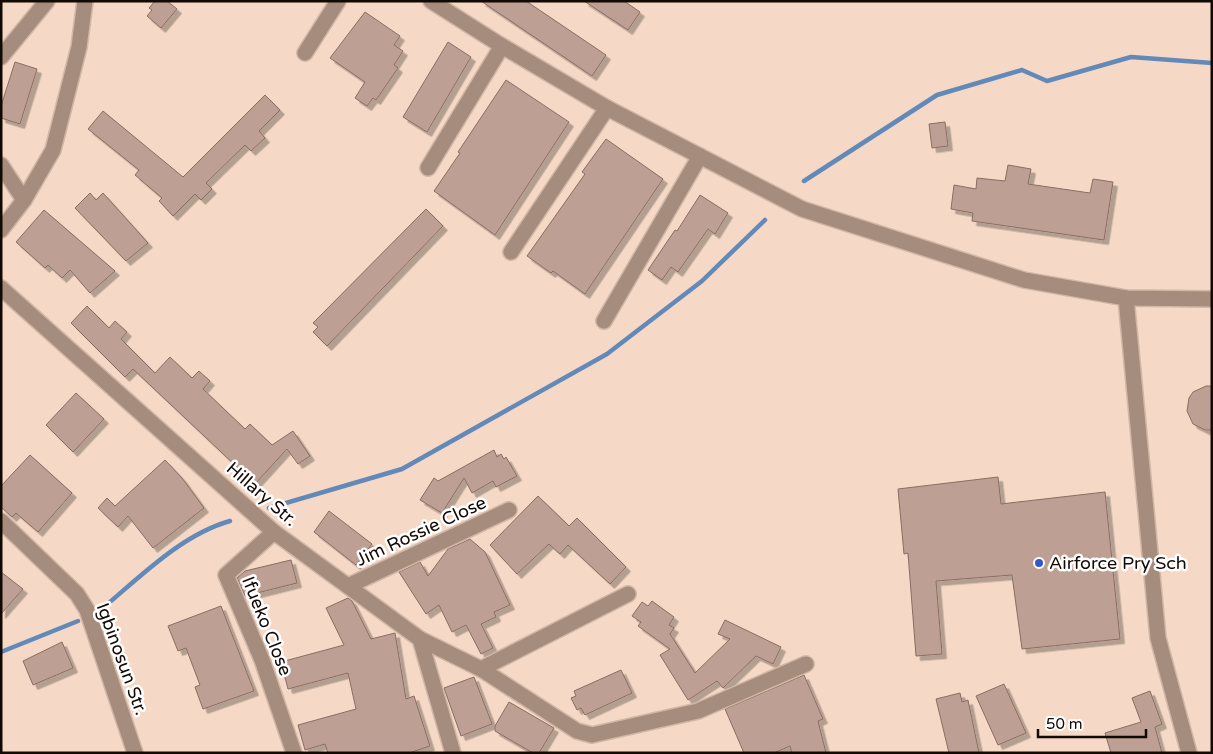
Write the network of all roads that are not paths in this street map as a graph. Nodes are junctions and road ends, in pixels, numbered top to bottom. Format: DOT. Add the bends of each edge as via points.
graph roads {
  1 [pos="47,1"];
  2 [pos="85,1"];
  3 [pos="338,1"];
  4 [pos="431,1"];
  5 [pos="502,46"];
  6 [pos="305,53"];
  7 [pos="1,57"];
  8 [pos="607,108"];
  9 [pos="700,156"];
  10 [pos="1,165"];
  11 [pos="428,168"];
  12 [pos="24,200"];
  13 [pos="1,230"];
  14 [pos="511,252"];
  15 [pos="1,288"];
  16 [pos="1126,298"];
  17 [pos="1212,299"];
  18 [pos="604,321"];
  19 [pos="509,510"];
  20 [pos="1,521"];
  21 [pos="274,532"];
  22 [pos="348,586"];
  23 [pos="628,594"];
  24 [pos="420,639"];
  25 [pos="806,664"];
  26 [pos="481,669"];
  27 [pos="135,753"];
  28 [pos="294,753"];
  29 [pos="453,753"];
  30 [pos="1189,753"];
  1 -- 7 [label="street"];
  2 -- 12 [label="street" via="79,47 54,150"];
  3 -- 6 [label="street"];
  4 -- 5 [label="street"];
  5 -- 8 [label="street"];
  5 -- 11 [label="street"];
  8 -- 9 [label="street"];
  8 -- 14 [label="street"];
  9 -- 16 [label="street" via="802,209 1024,280"];
  9 -- 18 [label="street"];
  10 -- 12 [label="street"];
  12 -- 13 [label="street"];
  15 -- 21 [label="street, Hillary Str."];
  16 -- 17 [label="street"];
  16 -- 30 [label="street" via="1158,638"];
  19 -- 22 [label="street, Jim Rossie Close"];
  20 -- 27 [label="street, Igbinosun Str." via="77,594 87,610"];
  21 -- 22 [label="street, Hillary Str."];
  21 -- 28 [label="street, Ifueko Close" via="226,575 262,660"];
  22 -- 24 [label="street, Hillary Str."];
  23 -- 26 [label="street"];
  24 -- 26 [label="street, Hillary Str."];
  24 -- 29 [label="street"];
  25 -- 26 [label="street, Hillary Str." via="698,711 592,735 577,731"];
}
